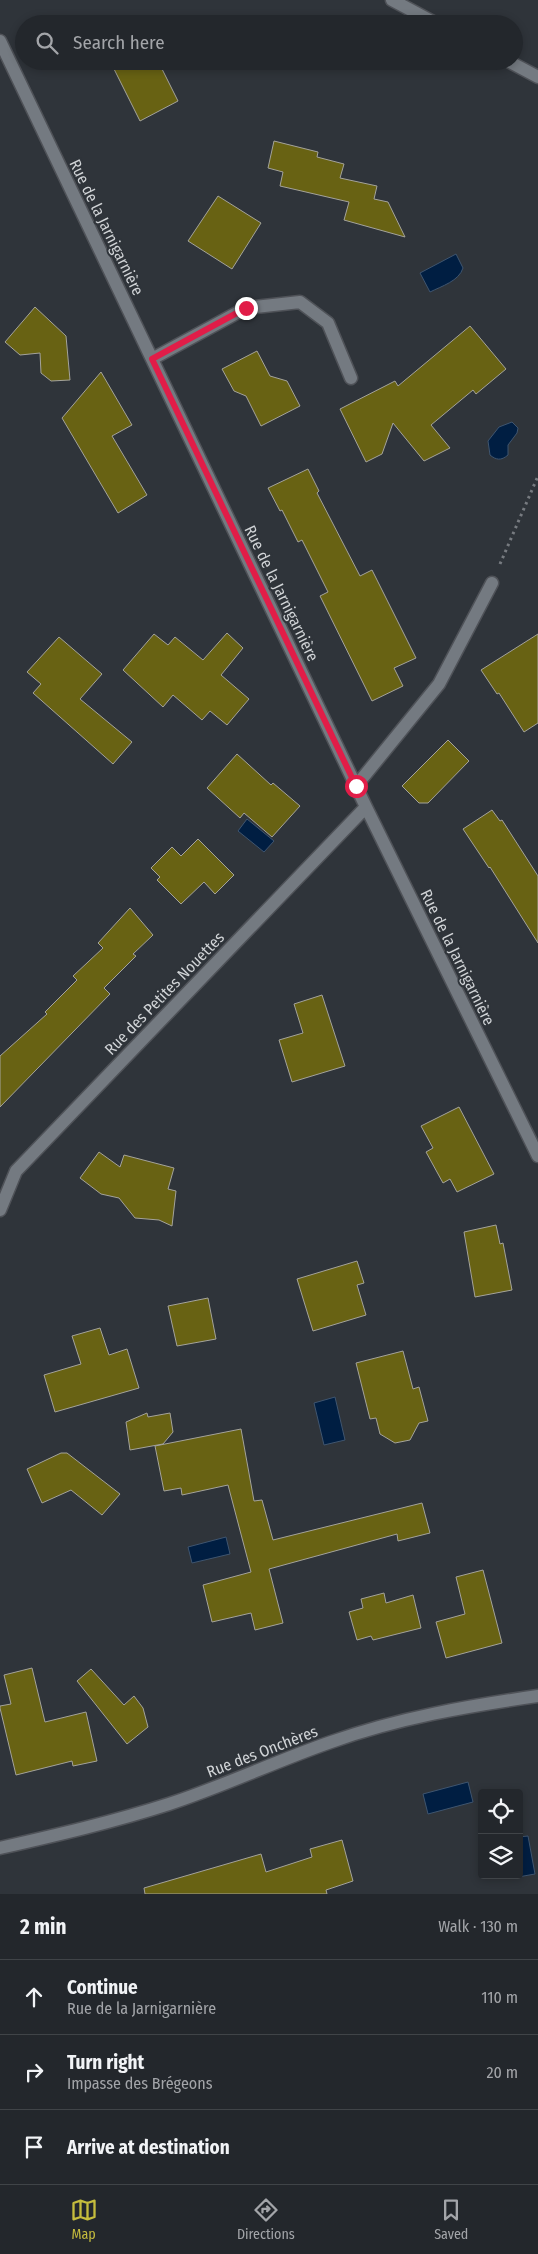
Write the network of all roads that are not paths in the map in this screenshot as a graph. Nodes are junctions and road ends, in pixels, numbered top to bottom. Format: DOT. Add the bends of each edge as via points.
graph roads {
  1 [pos="392,0"];
  2 [pos="420,15"];
  3 [pos="0,41"];
  4 [pos="523,68"];
  5 [pos="538,76"];
  6 [pos="152,359"];
  7 [pos="351,378"];
  8 [pos="492,583"];
  9 [pos="356,786"];
  10 [pos="366,806"];
  11 [pos="538,1156"];
  12 [pos="0,1210"];
  13 [pos="538,1696"];
  14 [pos="0,1848"];
  1 -- 2 [label="street"];
  3 -- 6 [label="street, Rue de la Jarnigarnière"];
  4 -- 5 [label="street"];
  6 -- 7 [label="street" via="246,308 300,302 328,323"];
  6 -- 9 [label="street, Rue de la Jarnigarnière"];
  8 -- 9 [label="street" via="439,684"];
  9 -- 10 [label="street, Rue de la Jarnigarnière"];
  10 -- 11 [label="street, Rue de la Jarnigarnière"];
  10 -- 12 [label="street, Rue des Petites Nouettes" via="16,1171"];
  13 -- 14 [label="street, Rue des Onchères" via="373,1728 168,1804 106,1823"];
}
